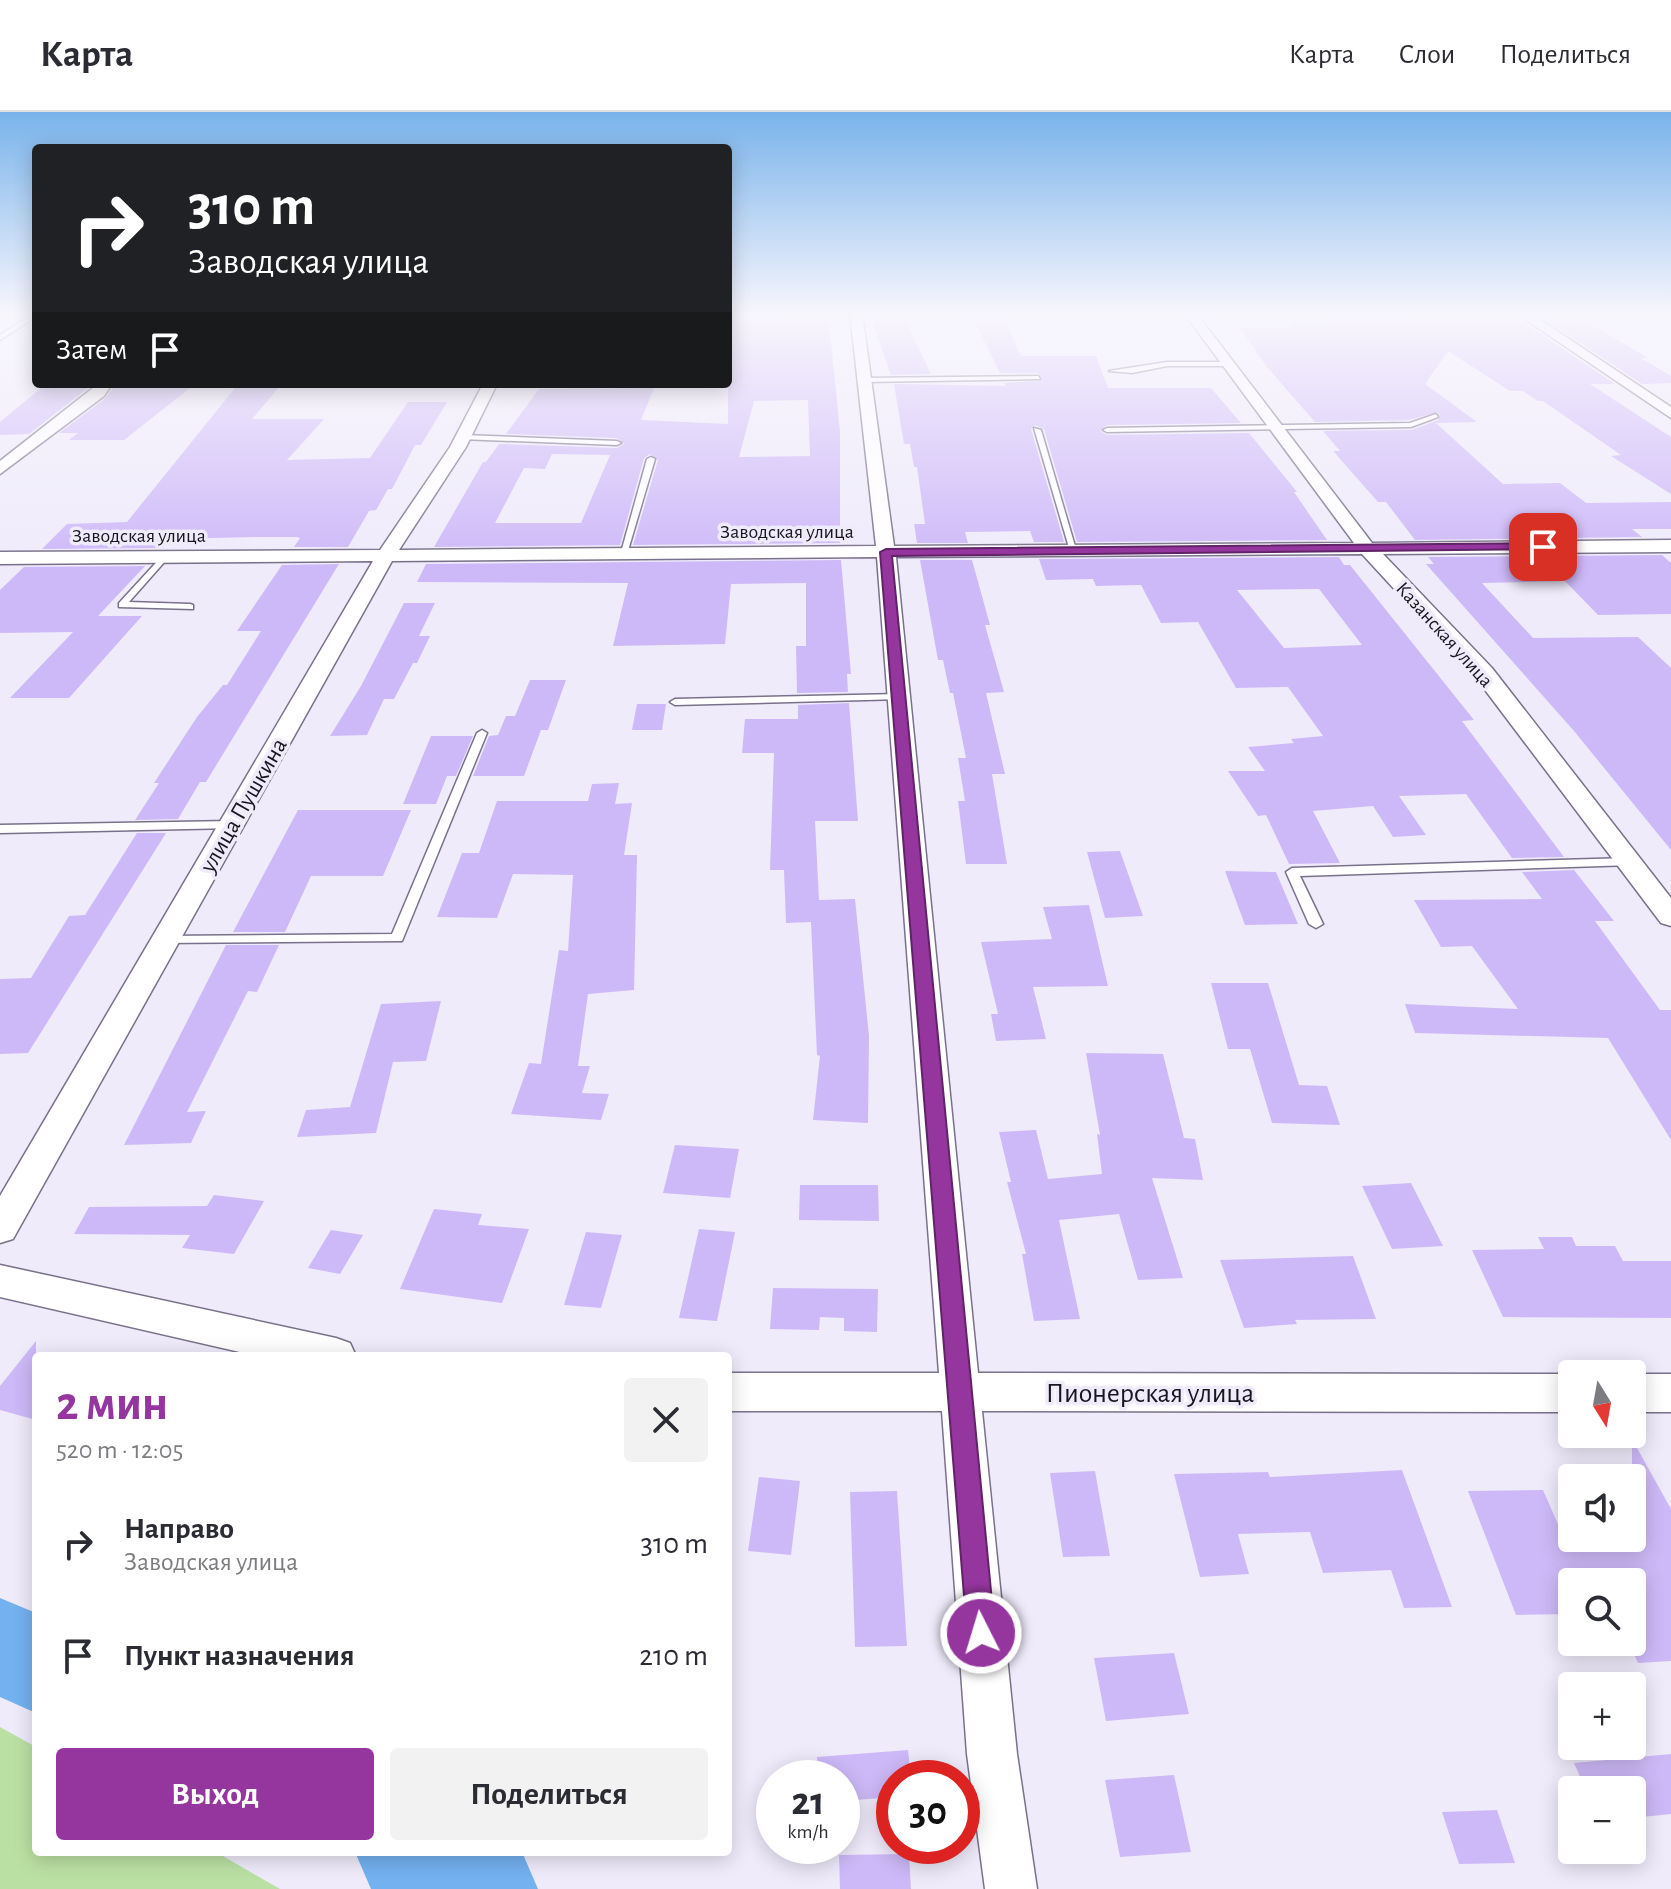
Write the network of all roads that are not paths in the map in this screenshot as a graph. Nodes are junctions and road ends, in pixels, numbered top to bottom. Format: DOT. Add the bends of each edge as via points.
graph roads {
  1 [pos="95,396"];
  2 [pos="484,396"];
  3 [pos="866,396"];
  4 [pos="1252,396"];
  5 [pos="1644,396"];
  6 [pos="1671,414"];
  7 [pos="1436,416"];
  8 [pos="1274,425"];
  9 [pos="1037,430"];
  10 [pos="1107,430"];
  11 [pos="463,437"];
  12 [pos="617,443"];
  13 [pos="651,459"];
  14 [pos="0,469"];
  15 [pos="1671,546"];
  16 [pos="1367,548"];
  17 [pos="1074,551"];
  18 [pos="886,552"];
  19 [pos="623,554"];
  20 [pos="385,556"];
  21 [pos="164,557"];
  22 [pos="0,558"];
  23 [pos="190,607"];
  24 [pos="899,697"];
  25 [pos="675,702"];
  26 [pos="482,733"];
  27 [pos="231,825"];
  28 [pos="0,829"];
  29 [pos="1629,862"];
  30 [pos="1671,917"];
  31 [pos="1316,924"];
  32 [pos="165,940"];
  33 [pos="0,1228"];
  34 [pos="0,1281"];
  35 [pos="318,1352"];
  36 [pos="732,1392"];
  37 [pos="960,1393"];
  38 [pos="1558,1393"];
  39 [pos="1646,1393"];
  40 [pos="1671,1393"];
  41 [pos="1011,1889"];
  1 -- 14 [label="street"];
  2 -- 11 [label="street, улица Пушкина"];
  3 -- 18 [label="street"];
  4 -- 8 [label="street, Казанская улица"];
  5 -- 6 [label="street"];
  7 -- 8 [label="lane" via="1411,425"];
  8 -- 10 [label="lane"];
  8 -- 16 [label="street, Казанская улица"];
  9 -- 17 [label="lane"];
  11 -- 12 [label="lane"];
  11 -- 20 [label="street, улица Пушкина"];
  13 -- 19 [label="lane"];
  15 -- 16 [label="street, Заводская улица"];
  16 -- 17 [label="street, Заводская улица"];
  16 -- 29 [label="street, Казанская улица" via="1484,673"];
  17 -- 18 [label="street, Заводская улица"];
  18 -- 19 [label="street, Заводская улица"];
  18 -- 24 [label="street"];
  19 -- 20 [label="street, Заводская улица"];
  20 -- 21 [label="street, Заводская улица"];
  20 -- 27 [label="street, улица Пушкина"];
  21 -- 22 [label="street, Заводская улица"];
  21 -- 23 [label="lane" via="122,605"];
  24 -- 25 [label="lane"];
  24 -- 37 [label="street"];
  26 -- 32 [label="lane" via="397,938"];
  27 -- 28 [label="lane"];
  27 -- 32 [label="street, улица Пушкина"];
  29 -- 30 [label="street, Казанская улица"];
  29 -- 31 [label="lane" via="1292,872"];
  32 -- 33 [label="street, улица Пушкина"];
  34 -- 35 [label="street"];
  36 -- 37 [label="street, Пионерская улица"];
  37 -- 38 [label="street, Пионерская улица"];
  37 -- 41 [label="street" via="992,1754"];
  39 -- 40 [label="street"];
}
